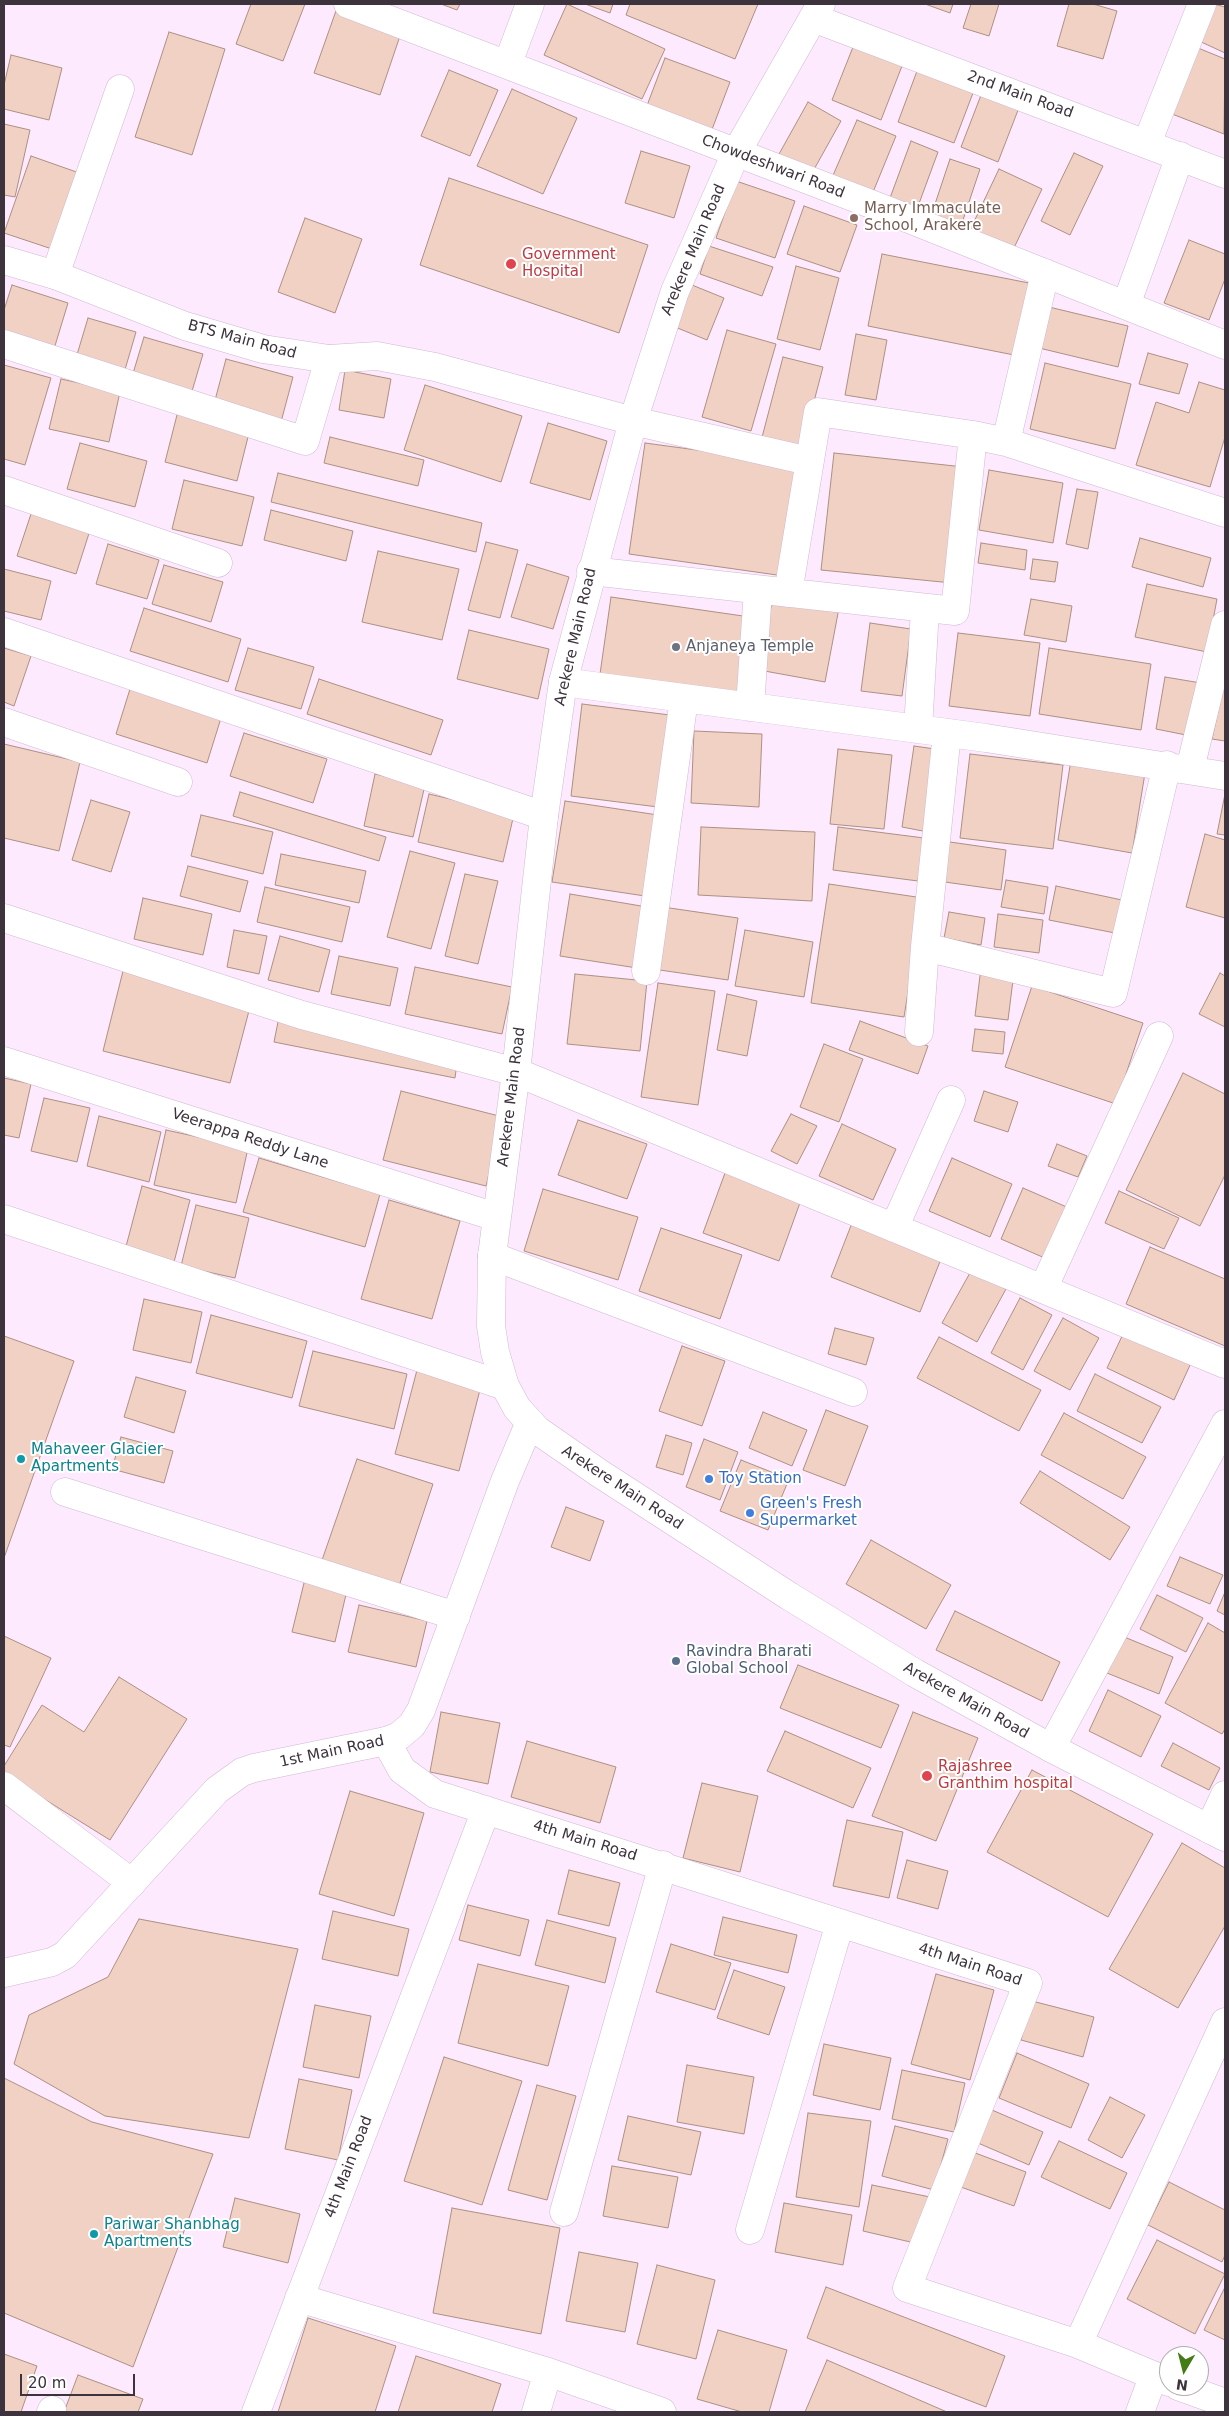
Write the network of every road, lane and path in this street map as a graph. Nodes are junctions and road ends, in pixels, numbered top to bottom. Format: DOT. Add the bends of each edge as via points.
graph roads {
  1 [pos="348,4"];
  2 [pos="530,4"];
  3 [pos="1202,4"];
  4 [pos="817,11"];
  5 [pos="508,63"];
  6 [pos="120,89"];
  7 [pos="1147,143"];
  8 [pos="736,153"];
  9 [pos="1180,156"];
  10 [pos="1225,174"];
  11 [pos="5,263"];
  12 [pos="1046,273"];
  13 [pos="55,275"];
  14 [pos="1126,305"];
  15 [pos="4,344"];
  16 [pos="1225,345"];
  17 [pos="329,359"];
  18 [pos="633,421"];
  19 [pos="973,435"];
  20 [pos="1006,442"];
  21 [pos="809,461"];
  22 [pos="4,490"];
  23 [pos="1225,513"];
  24 [pos="218,563"];
  25 [pos="592,571"];
  26 [pos="758,590"];
  27 [pos="788,593"];
  28 [pos="925,608"];
  29 [pos="1225,625"];
  30 [pos="4,632"];
  31 [pos="562,682"];
  32 [pos="684,698"];
  33 [pos="750,707"];
  34 [pos="4,722"];
  35 [pos="918,729"];
  36 [pos="947,733"];
  37 [pos="1178,767"];
  38 [pos="1225,776"];
  39 [pos="178,782"];
  40 [pos="544,816"];
  41 [pos="4,918"];
  42 [pos="925,947"];
  43 [pos="646,971"];
  44 [pos="919,1032"];
  45 [pos="1159,1036"];
  46 [pos="4,1061"];
  47 [pos="516,1072"];
  48 [pos="951,1100"];
  49 [pos="496,1218"];
  50 [pos="4,1220"];
  51 [pos="894,1228"];
  52 [pos="492,1256"];
  53 [pos="1043,1289"];
  54 [pos="1225,1364"];
  55 [pos="505,1386"];
  56 [pos="853,1392"];
  57 [pos="530,1422"];
  58 [pos="1225,1424"];
  59 [pos="65,1492"];
  60 [pos="456,1616"];
  61 [pos="386,1742"];
  62 [pos="1051,1748"];
  63 [pos="4,1786"];
  64 [pos="1225,1795"];
  65 [pos="486,1810"];
  66 [pos="1217,1833"];
  67 [pos="663,1865"];
  68 [pos="132,1883"];
  69 [pos="840,1923"];
  70 [pos="4,1973"];
  71 [pos="1225,2022"];
  72 [pos="564,2212"];
  73 [pos="750,2230"];
  74 [pos="299,2298"];
  75 [pos="1078,2344"];
  76 [pos="548,2372"];
  77 [pos="1159,2379"];
  78 [pos="1159,2383"];
  79 [pos="1204,2396"];
  80 [pos="1225,2404"];
  81 [pos="256,2412"];
  82 [pos="536,2412"];
  83 [pos="662,2412"];
  84 [pos="1140,2412"];
  1 -- 5 [label="street, Chowdeshwari Road"];
  2 -- 5 [label="street"];
  3 -- 7 [label="street"];
  4 -- 7 [label="street, 2nd Main Road"];
  4 -- 8 [label="street, Arekere Main Road"];
  5 -- 8 [label="street, Chowdeshwari Road"];
  6 -- 13 [label="street"];
  7 -- 9 [label="street, 2nd Main Road"];
  8 -- 12 [label="street, Chowdeshwari Road"];
  8 -- 18 [label="street, Arekere Main Road" via="674,291"];
  9 -- 10 [label="street, 2nd Main Road"];
  9 -- 14 [label="street"];
  11 -- 13 [label="street, BTS Main Road"];
  12 -- 14 [label="street, Chowdeshwari Road"];
  12 -- 20 [label="street"];
  13 -- 17 [label="street, BTS Main Road" via="220,337 271,351"];
  14 -- 16 [label="street, Chowdeshwari Road"];
  15 -- 17 [label="street" via="305,441"];
  17 -- 18 [label="street, BTS Main Road" via="377,356 435,367"];
  18 -- 21 [label="street, BTS Main Road"];
  18 -- 25 [label="street, Arekere Main Road"];
  19 -- 20 [label="street"];
  19 -- 21 [label="street" via="818,412"];
  19 -- 28 [label="street" via="955,611"];
  20 -- 23 [label="street"];
  21 -- 27 [label="street"];
  22 -- 24 [label="street"];
  25 -- 26 [label="street"];
  25 -- 31 [label="street, Arekere Main Road"];
  26 -- 27 [label="street"];
  26 -- 33 [label="street"];
  27 -- 28 [label="street"];
  28 -- 35 [label="street"];
  29 -- 37 [label="street"];
  30 -- 40 [label="street"];
  31 -- 32 [label="street"];
  31 -- 40 [label="street, Arekere Main Road"];
  32 -- 33 [label="street"];
  32 -- 43 [label="street"];
  33 -- 35 [label="street"];
  34 -- 39 [label="street"];
  35 -- 36 [label="street"];
  36 -- 37 [label="street"];
  36 -- 42 [label="street"];
  37 -- 38 [label="street"];
  37 -- 42 [label="street" via="1113,993"];
  40 -- 47 [label="street, Arekere Main Road"];
  41 -- 47 [label="street" via="302,1015"];
  42 -- 44 [label="street"];
  45 -- 53 [label="street"];
  46 -- 49 [label="street, Veerappa Reddy Lane"];
  47 -- 49 [label="street, Arekere Main Road"];
  47 -- 51 [label="street"];
  48 -- 51 [label="street"];
  49 -- 52 [label="street, Arekere Main Road"];
  50 -- 55 [label="street"];
  51 -- 53 [label="street"];
  52 -- 55 [label="street, Arekere Main Road" via="491,1326"];
  52 -- 56 [label="street"];
  53 -- 54 [label="street"];
  55 -- 57 [label="street, Arekere Main Road" via="517,1408"];
  57 -- 60 [label="street, 1st Main Road"];
  57 -- 62 [label="street, Arekere Main Road" via="536,1430 592,1468 789,1596 915,1673"];
  58 -- 62 [label="street"];
  59 -- 60 [label="street"];
  60 -- 61 [label="street, 1st Main Road" via="421,1710 399,1736"];
  61 -- 65 [label="street, 4th Main Road" via="402,1770 435,1794"];
  61 -- 68 [label="street, 1st Main Road" via="242,1772 218,1790"];
  62 -- 66 [label="street, Arekere Main Road"];
  63 -- 68 [label="street"];
  64 -- 66 [label="street"];
  65 -- 67 [label="street, 4th Main Road"];
  65 -- 74 [label="street, 4th Main Road"];
  67 -- 69 [label="street, 4th Main Road"];
  67 -- 72 [label="street"];
  68 -- 70 [label="street, 1st Main Road" via="65,1955 52,1962"];
  69 -- 73 [label="street"];
  69 -- 75 [label="street, 4th Main Road" via="1028,1983 907,2288"];
  71 -- 75 [label="street"];
  74 -- 76 [label="street"];
  74 -- 81 [label="street, 4th Main Road"];
  75 -- 77 [label="street"];
  76 -- 82 [label="street"];
  76 -- 83 [label="street"];
  78 -- 84 [label="street"];
  79 -- 80 [label="street"];
}
